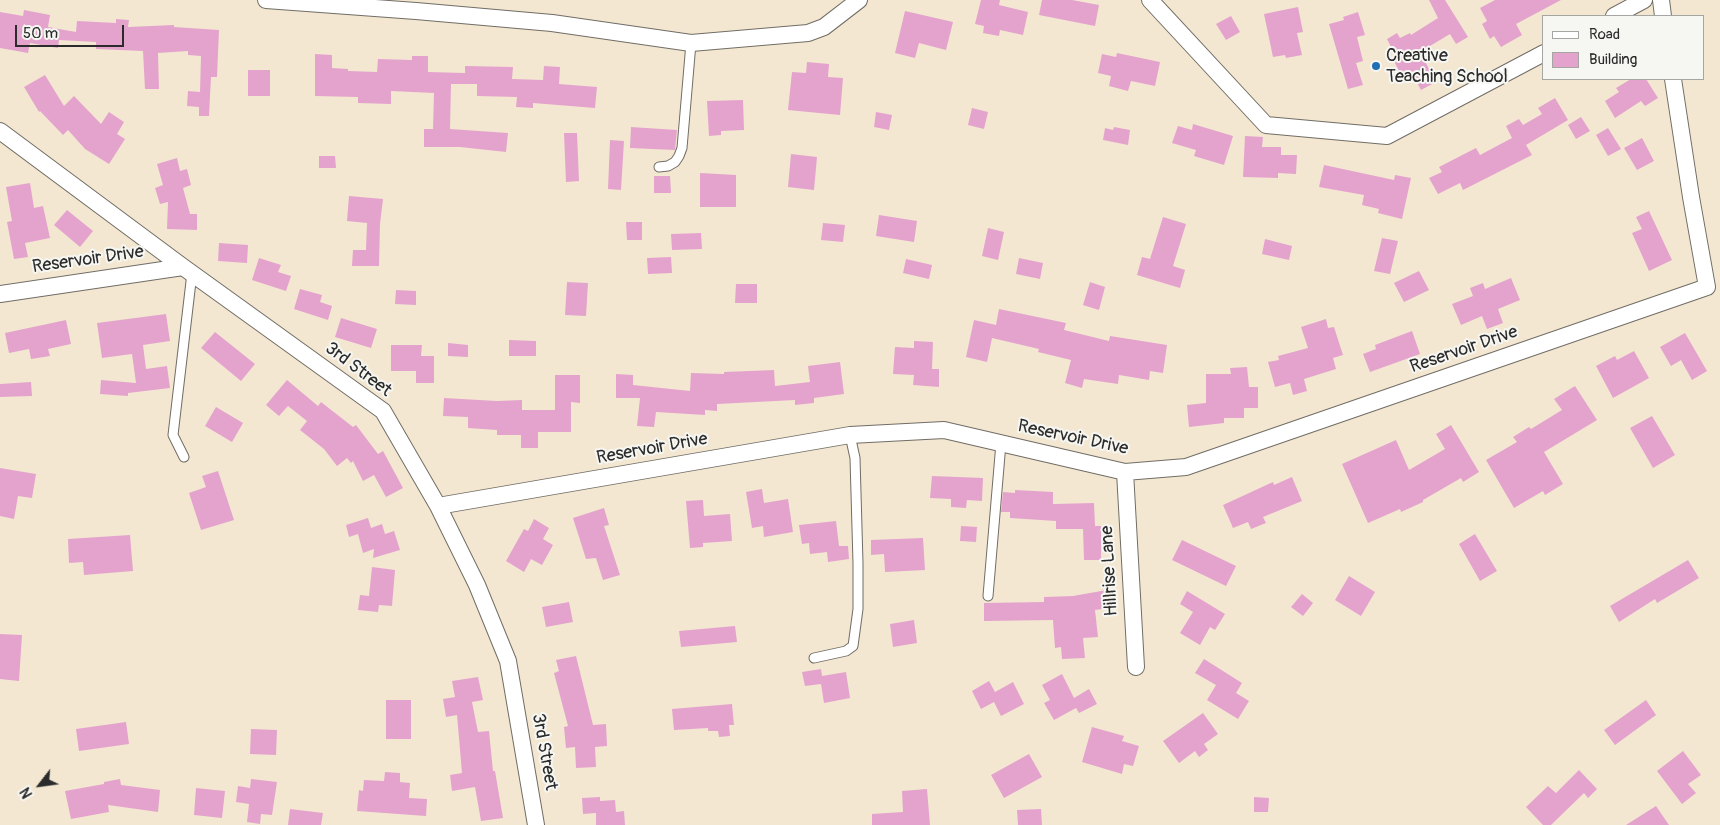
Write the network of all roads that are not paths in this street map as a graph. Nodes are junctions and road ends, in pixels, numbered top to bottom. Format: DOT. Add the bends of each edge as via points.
graph roads {
  1 [pos="266,0"];
  2 [pos="859,0"];
  3 [pos="1150,0"];
  4 [pos="1644,0"];
  5 [pos="1661,0"];
  6 [pos="1616,15"];
  7 [pos="1664,15"];
  8 [pos="691,42"];
  9 [pos="1542,54"];
  10 [pos="1673,80"];
  11 [pos="0,131"];
  12 [pos="659,167"];
  13 [pos="187,270"];
  14 [pos="1714,289"];
  15 [pos="0,294"];
  16 [pos="850,434"];
  17 [pos="1001,443"];
  18 [pos="184,457"];
  19 [pos="1125,472"];
  20 [pos="438,506"];
  21 [pos="988,596"];
  22 [pos="814,658"];
  23 [pos="1136,667"];
  24 [pos="536,825"];
  1 -- 8 [label="street" via="552,23"];
  2 -- 8 [label="street" via="824,27 808,33"];
  3 -- 9 [label="street" via="1266,125 1387,136"];
  4 -- 6 [label="street"];
  5 -- 7 [label="street"];
  8 -- 12 [label="lane" via="682,148 675,162"];
  10 -- 14 [label="street" via="1691,198"];
  11 -- 13 [label="street, 3rd Street"];
  13 -- 15 [label="street, Reservoir Drive"];
  13 -- 18 [label="lane" via="173,435"];
  13 -- 20 [label="street, 3rd Street" via="383,411"];
  14 -- 19 [label="street, Reservoir Drive" via="1186,467"];
  16 -- 17 [label="street, Reservoir Drive" via="944,430"];
  16 -- 20 [label="street, Reservoir Drive"];
  16 -- 22 [label="lane" via="855,458 858,564 858,610 853,646 846,651"];
  17 -- 19 [label="street, Reservoir Drive"];
  17 -- 21 [label="lane"];
  19 -- 23 [label="street, Hillrise Lane"];
  20 -- 24 [label="street, 3rd Street" via="478,585 508,661"];
}
